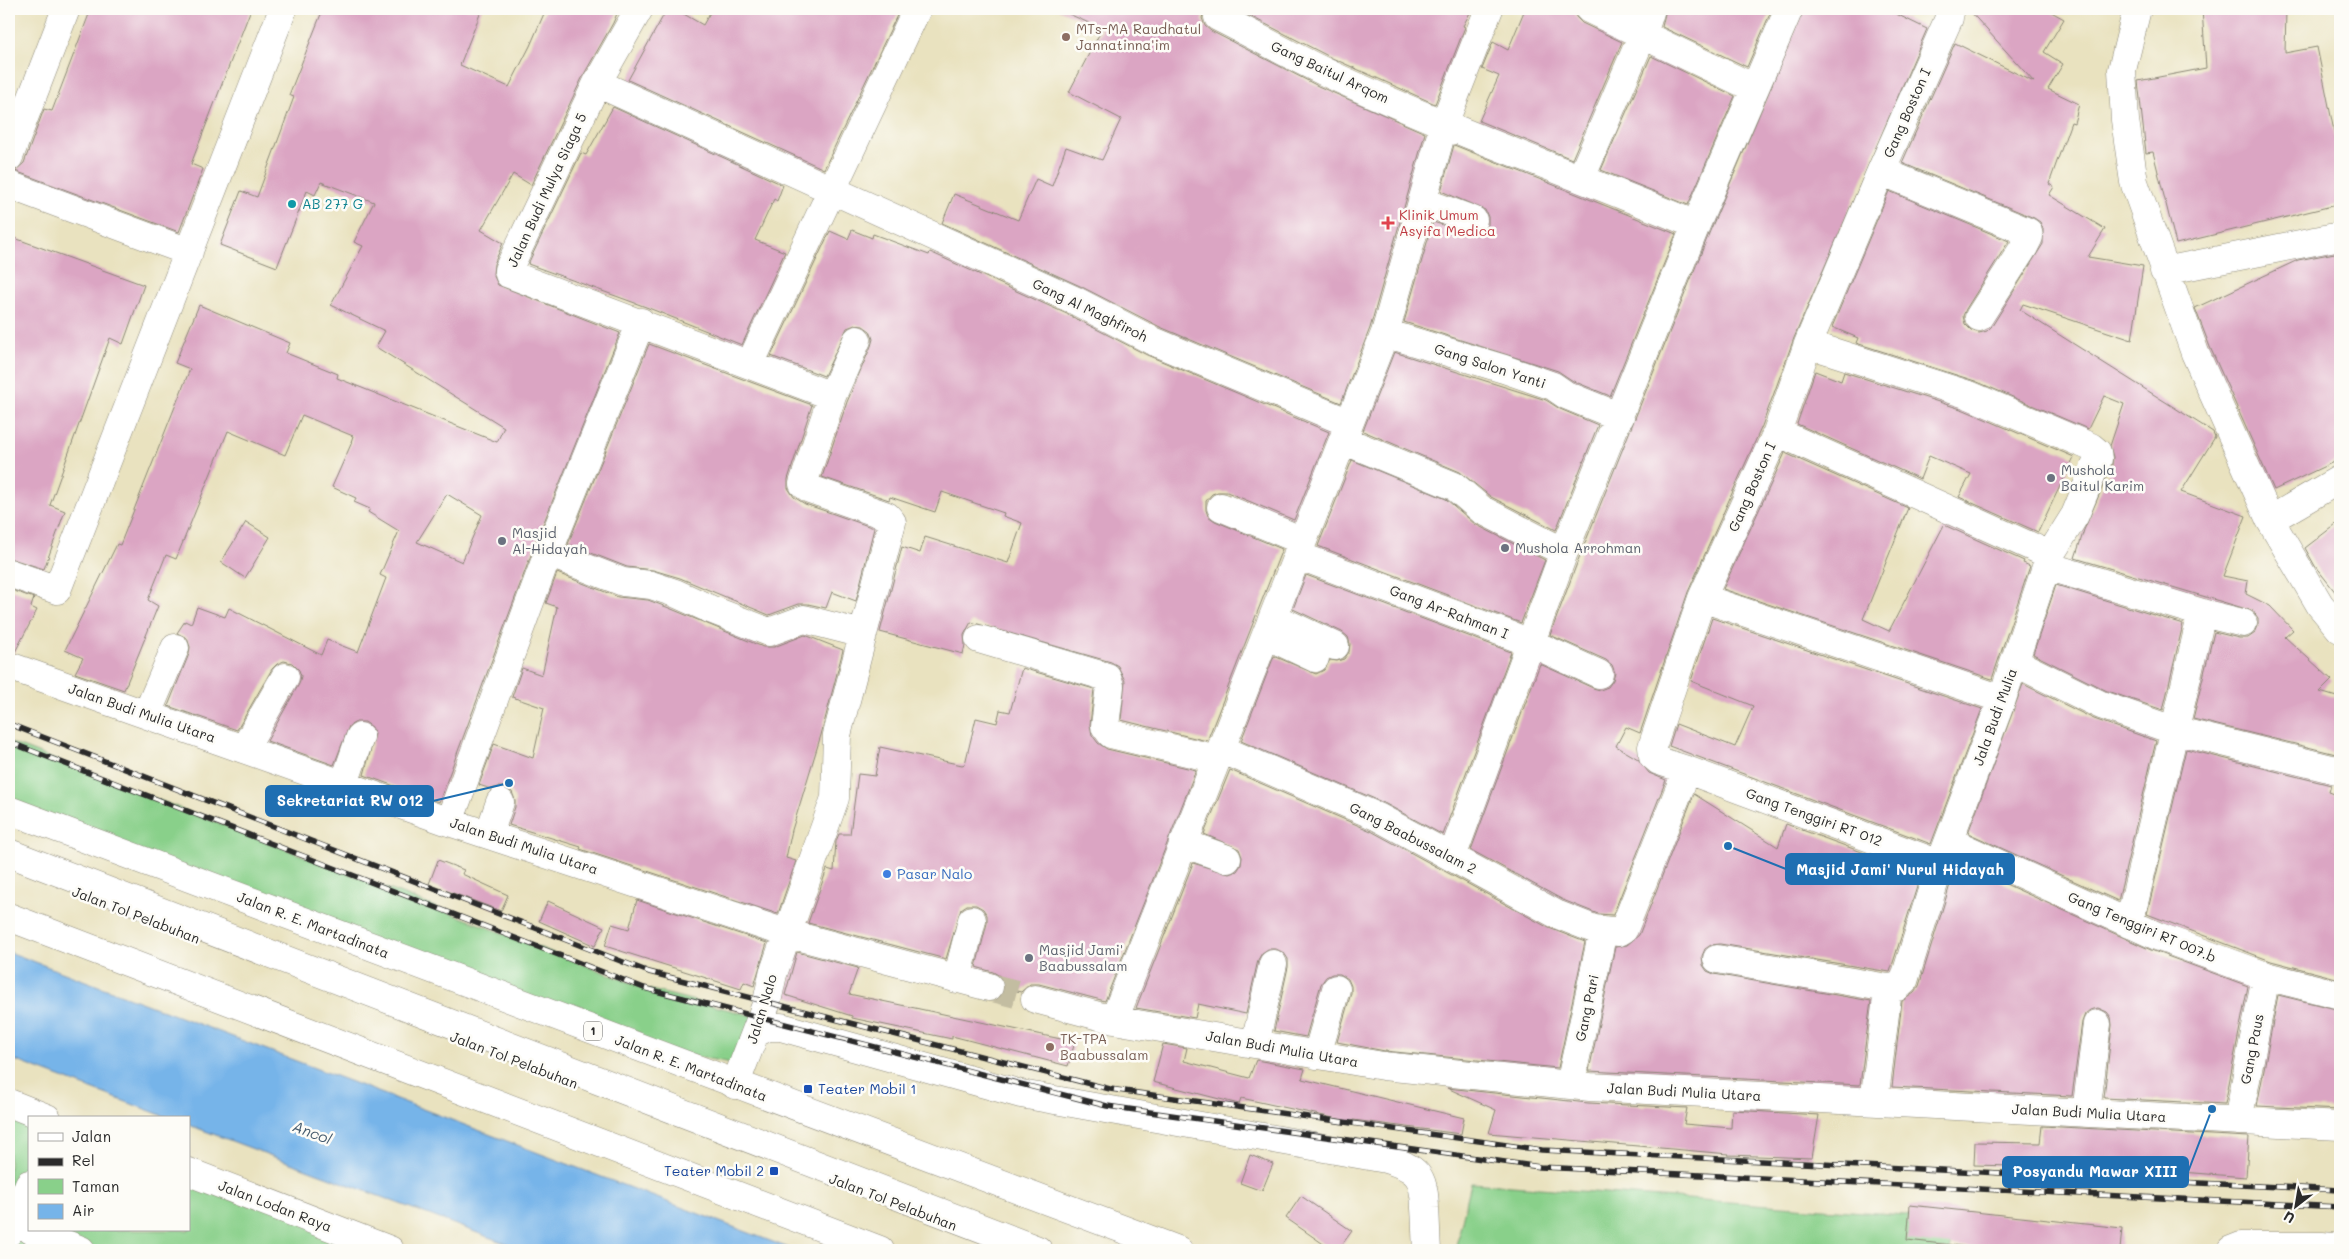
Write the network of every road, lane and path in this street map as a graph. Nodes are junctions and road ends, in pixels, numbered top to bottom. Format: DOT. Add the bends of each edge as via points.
graph roads {
  1 [pos="66,9"];
  2 [pos="283,9"];
  3 [pos="639,9"];
  4 [pos="917,9"];
  5 [pos="1489,9"];
  6 [pos="1589,9"];
  7 [pos="1789,9"];
  8 [pos="1948,9"];
  9 [pos="2136,9"];
  10 [pos="1218,17"];
  11 [pos="1647,21"];
  12 [pos="597,83"];
  13 [pos="1754,88"];
  14 [pos="1444,124"];
  15 [pos="9,158"];
  16 [pos="1881,171"];
  17 [pos="1581,178"];
  18 [pos="9,185"];
  19 [pos="834,190"];
  20 [pos="1422,202"];
  21 [pos="1473,220"];
  22 [pos="1696,224"];
  23 [pos="2340,236"];
  24 [pos="189,252"];
  25 [pos="2164,271"];
  26 [pos="1979,317"];
  27 [pos="641,322"];
  28 [pos="1385,333"];
  29 [pos="857,340"];
  30 [pos="1808,344"];
  31 [pos="750,364"];
  32 [pos="832,396"];
  33 [pos="1620,417"];
  34 [pos="1346,431"];
  35 [pos="1777,432"];
  36 [pos="2340,478"];
  37 [pos="1221,507"];
  38 [pos="2270,520"];
  39 [pos="1300,548"];
  40 [pos="1564,552"];
  41 [pos="548,553"];
  42 [pos="2049,560"];
  43 [pos="9,573"];
  44 [pos="1702,598"];
  45 [pos="2202,613"];
  46 [pos="2243,623"];
  47 [pos="1269,626"];
  48 [pos="2340,629"];
  49 [pos="863,634"];
  50 [pos="979,639"];
  51 [pos="1530,643"];
  52 [pos="175,648"];
  53 [pos="1325,652"];
  54 [pos="2014,662"];
  55 [pos="9,666"];
  56 [pos="1599,674"];
  57 [pos="285,677"];
  58 [pos="2002,699"];
  59 [pos="147,714"];
  60 [pos="2173,730"];
  61 [pos="360,737"];
  62 [pos="244,749"];
  63 [pos="1219,754"];
  64 [pos="1687,770"];
  65 [pos="2340,772"];
  66 [pos="344,784"];
  67 [pos="500,802"];
  68 [pos="9,810"];
  69 [pos="450,822"];
  70 [pos="489,834"];
  71 [pos="1183,844"];
  72 [pos="1945,852"];
  73 [pos="9,853"];
  74 [pos="1452,857"];
  75 [pos="1227,859"];
  76 [pos="9,865"];
  77 [pos="9,917"];
  78 [pos="972,920"];
  79 [pos="2129,924"];
  80 [pos="1603,930"];
  81 [pos="786,933"];
  82 [pos="1717,959"];
  83 [pos="1273,964"];
  84 [pos="2266,976"];
  85 [pos="957,979"];
  86 [pos="989,987"];
  87 [pos="1336,990"];
  88 [pos="2340,995"];
  89 [pos="1887,998"];
  90 [pos="1035,999"];
  91 [pos="1114,1020"];
  92 [pos="2097,1024"];
  93 [pos="756,1033"];
  94 [pos="1255,1044"];
  95 [pos="1317,1055"];
  96 [pos="1570,1084"];
  97 [pos="735,1085"];
  98 [pos="1874,1102"];
  99 [pos="9,1103"];
  100 [pos="2086,1113"];
  101 [pos="42,1116"];
  102 [pos="2238,1121"];
  103 [pos="2340,1126"];
  104 [pos="190,1172"];
  105 [pos="28,1188"];
  106 [pos="18,1227"];
  107 [pos="32,1232"];
  108 [pos="2328,1248"];
  109 [pos="81,1250"];
  110 [pos="390,1250"];
  111 [pos="880,1250"];
  112 [pos="1020,1250"];
  113 [pos="1038,1250"];
  114 [pos="1178,1250"];
  115 [pos="1427,1250"];
  116 [pos="2231,1250"];
  1 -- 15 [label="main road"];
  2 -- 24 [label="main road"];
  3 -- 12 [label="main road, Jalan Budi Mulya Siaga 5"];
  4 -- 19 [label="main road"];
  5 -- 14 [label="main road"];
  6 -- 11 [label="main road"];
  7 -- 13 [label="main road"];
  8 -- 16 [label="main road, Gang Boston I" via="1949,18"];
  9 -- 25 [label="main road" via="2122,70 2125,120 2134,182"];
  10 -- 14 [label="main road, Gang Baitul Arqom" via="1320,70"];
  11 -- 13 [label="main road"];
  11 -- 17 [label="main road"];
  12 -- 19 [label="main road, Gang Al Maghfiroh"];
  12 -- 27 [label="main road, Jalan Budi Mulya Siaga 5" via="508,270 509,274"];
  13 -- 22 [label="main road"];
  14 -- 17 [label="main road, Gang Baitul Arqom"];
  14 -- 20 [label="main road"];
  16 -- 26 [label="main road" via="2028,232 2024,247"];
  16 -- 30 [label="main road, Gang Boston I"];
  17 -- 22 [label="main road, Gang Baitul Arqom"];
  18 -- 24 [label="main road"];
  19 -- 31 [label="main road"];
  19 -- 34 [label="main road, Gang Al Maghfiroh" via="1074,300 1153,341"];
  20 -- 21 [label="main road"];
  20 -- 28 [label="main road"];
  22 -- 33 [label="main road"];
  23 -- 25 [label="main road"];
  24 -- 43 [label="main road" via="57,590"];
  25 -- 38 [label="main road" via="2195,353"];
  27 -- 31 [label="main road"];
  27 -- 41 [label="main road"];
  28 -- 33 [label="main road, Gang Salon Yanti" via="1553,386 1566,395"];
  28 -- 34 [label="main road"];
  29 -- 32 [label="main road"];
  30 -- 35 [label="main road, Gang Boston I"];
  30 -- 42 [label="main road, Jala Budi Mulia" via="1969,395 2097,452 2098,459 2076,515"];
  31 -- 32 [label="main road"];
  32 -- 49 [label="main road, Jalan Nalo" via="803,484 887,516 892,522"];
  33 -- 40 [label="main road"];
  34 -- 39 [label="main road"];
  34 -- 40 [label="main road, Gang Al Maghfiroh" via="1454,486 1482,510"];
  35 -- 42 [label="main road"];
  35 -- 44 [label="main road, Gang Boston I"];
  36 -- 38 [label="main road"];
  37 -- 39 [label="main road, Gang Ar-Rahman I"];
  38 -- 48 [label="main road" via="2320,605"];
  39 -- 47 [label="main road"];
  39 -- 51 [label="main road, Gang Ar-Rahman I"];
  40 -- 51 [label="main road"];
  41 -- 49 [label="main road" via="624,582 651,585 675,593 769,632 804,619"];
  41 -- 69 [label="main road"];
  42 -- 45 [label="main road"];
  42 -- 54 [label="main road, Jala Budi Mulia"];
  44 -- 58 [label="main road"];
  44 -- 64 [label="main road, Gang Boston I" via="1652,747 1653,756 1659,761"];
  45 -- 46 [label="main road"];
  45 -- 60 [label="main road"];
  47 -- 53 [label="main road"];
  47 -- 63 [label="main road"];
  49 -- 81 [label="main road, Jalan Nalo" via="837,735 835,798"];
  50 -- 63 [label="main road, Gang Baabussalam 2" via="1107,677 1110,686 1105,726 1111,734"];
  51 -- 56 [label="main road, Gang Ar-Rahman I"];
  51 -- 74 [label="main road"];
  52 -- 59 [label="main road"];
  54 -- 58 [label="main road, Jala Budi Mulia"];
  54 -- 60 [label="main road" via="2101,705"];
  55 -- 59 [label="main road, Jalan Budi Mulia Utara"];
  57 -- 62 [label="main road"];
  58 -- 72 [label="main road, Jala Budi Mulia"];
  59 -- 62 [label="main road, Jalan Budi Mulia Utara"];
  60 -- 65 [label="main road"];
  60 -- 79 [label="main road"];
  61 -- 66 [label="main road"];
  62 -- 66 [label="main road, Jalan Budi Mulia Utara"];
  63 -- 71 [label="main road"];
  63 -- 74 [label="main road, Gang Baabussalam 2" via="1378,817"];
  64 -- 72 [label="main road, Gang Tenggiri RT 012"];
  64 -- 80 [label="main road" via="1624,929 1619,932"];
  66 -- 69 [label="main road, Jalan Budi Mulia Utara"];
  67 -- 70 [label="main road"];
  68 -- 97 [label="main road, Jalan R. E. Martadinata / 1"];
  69 -- 70 [label="main road, Jalan Budi Mulia Utara"];
  70 -- 81 [label="main road, Jalan Budi Mulia Utara"];
  71 -- 75 [label="main road"];
  71 -- 91 [label="main road"];
  72 -- 79 [label="main road, Gang Tenggiri RT 007.b"];
  72 -- 82 [label="main road, Jala Budi Mulia" via="1904,981 1897,987"];
  73 -- 113 [label="main road"];
  74 -- 80 [label="main road, Gang Baabussalam 2" via="1556,914"];
  76 -- 112 [label="main road, Jalan Tol Pelabuhan" via="348,997"];
  77 -- 111 [label="main road"];
  78 -- 85 [label="main road"];
  79 -- 84 [label="main road, Gang Tenggiri RT 007.b"];
  80 -- 96 [label="main road, Gang Pari"];
  81 -- 85 [label="main road, Jalan Budi Mulia Utara"];
  81 -- 93 [label="main road, Jalan Nalo"];
  83 -- 94 [label="main road"];
  84 -- 88 [label="main road, Gang Tenggiri RT 007.b"];
  84 -- 102 [label="main road, Gang Paus"];
  85 -- 86 [label="main road, Jalan Budi Mulia Utara"];
  87 -- 95 [label="main road"];
  89 -- 98 [label="main road"];
  90 -- 91 [label="main road, Jalan Budi Mulia Utara"];
  91 -- 94 [label="main road, Jalan Budi Mulia Utara"];
  92 -- 100 [label="main road"];
  93 -- 97 [label="main road, Jalan Nalo"];
  93 -- 115 [label="main road" via="768,1027 781,1027 1022,1094 1404,1164 1424,1186"];
  94 -- 95 [label="main road, Jalan Budi Mulia Utara"];
  95 -- 96 [label="main road, Jalan Budi Mulia Utara" via="1383,1066"];
  96 -- 98 [label="main road, Jalan Budi Mulia Utara"];
  97 -- 114 [label="main road, Jalan R. E. Martadinata / 1"];
  98 -- 100 [label="main road, Jalan Budi Mulia Utara"];
  99 -- 101 [label="main road"];
  100 -- 102 [label="main road, Jalan Budi Mulia Utara"];
  102 -- 103 [label="main road, Jalan Budi Mulia Utara"];
  104 -- 110 [label="main road, Jalan Lodan Raya"];
  105 -- 106 [label="main road"];
  107 -- 109 [label="main road"];
  108 -- 116 [label="main road" via="2241,1246"];
}
